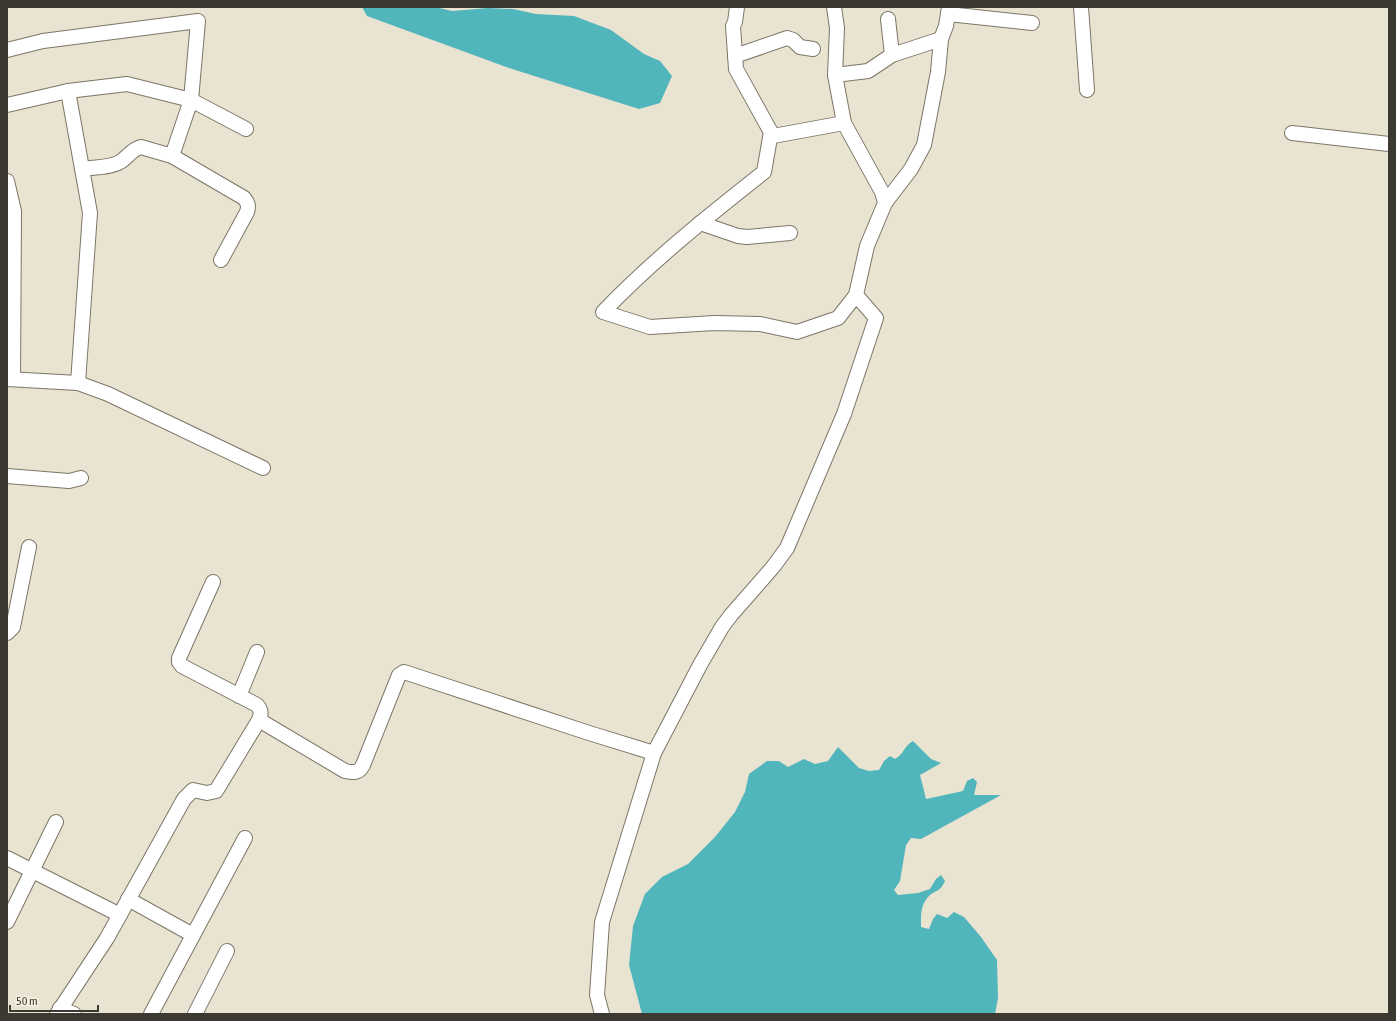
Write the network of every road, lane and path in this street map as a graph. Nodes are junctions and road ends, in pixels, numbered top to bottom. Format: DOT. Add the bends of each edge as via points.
graph roads {
  1 [pos="737,7"];
  2 [pos="834,7"];
  3 [pos="1081,7"];
  4 [pos="948,11"];
  5 [pos="888,19"];
  6 [pos="1032,23"];
  7 [pos="941,39"];
  8 [pos="813,49"];
  9 [pos="7,50"];
  10 [pos="892,55"];
  11 [pos="735,56"];
  12 [pos="835,75"];
  13 [pos="1087,90"];
  14 [pos="68,91"];
  15 [pos="191,100"];
  16 [pos="7,105"];
  17 [pos="844,123"];
  18 [pos="246,128"];
  19 [pos="771,132"];
  20 [pos="1292,134"];
  21 [pos="1389,144"];
  22 [pos="172,156"];
  23 [pos="82,169"];
  24 [pos="7,181"];
  25 [pos="885,203"];
  26 [pos="700,222"];
  27 [pos="790,233"];
  28 [pos="221,260"];
  29 [pos="856,295"];
  30 [pos="10,379"];
  31 [pos="78,383"];
  32 [pos="263,468"];
  33 [pos="7,476"];
  34 [pos="81,478"];
  35 [pos="29,547"];
  36 [pos="213,582"];
  37 [pos="7,633"];
  38 [pos="257,652"];
  39 [pos="239,696"];
  40 [pos="259,720"];
  41 [pos="654,753"];
  42 [pos="56,822"];
  43 [pos="245,838"];
  44 [pos="7,858"];
  45 [pos="33,871"];
  46 [pos="128,899"];
  47 [pos="120,915"];
  48 [pos="7,922"];
  49 [pos="193,935"];
  50 [pos="227,951"];
  51 [pos="59,1011"];
  52 [pos="74,1014"];
  53 [pos="151,1014"];
  54 [pos="195,1014"];
  55 [pos="602,1014"];
  1 -- 11 [label="street" via="733,26"];
  2 -- 12 [label="street"];
  3 -- 13 [label="street"];
  4 -- 6 [label="street"];
  4 -- 7 [label="street"];
  5 -- 10 [label="street"];
  7 -- 10 [label="street"];
  7 -- 25 [label="street" via="938,72 924,145 911,169"];
  8 -- 11 [label="street" via="802,48 787,38"];
  9 -- 15 [label="street" via="43,41 198,21"];
  10 -- 12 [label="street" via="868,71"];
  11 -- 19 [label="street" via="736,69"];
  12 -- 17 [label="street"];
  14 -- 15 [label="street" via="127,84"];
  14 -- 16 [label="street"];
  14 -- 23 [label="street"];
  15 -- 18 [label="street"];
  15 -- 22 [label="street"];
  17 -- 19 [label="street" via="773,136"];
  17 -- 25 [label="street" via="882,192"];
  19 -- 26 [label="street" via="764,172"];
  20 -- 21 [label="street"];
  22 -- 23 [label="street" via="141,147 120,162"];
  22 -- 28 [label="street" via="247,201 247,212"];
  23 -- 31 [label="street" via="90,214"];
  24 -- 30 [label="street" via="14,211"];
  25 -- 29 [label="street" via="867,246"];
  26 -- 27 [label="street" via="738,236"];
  26 -- 29 [label="street" via="603,312 650,327 714,323 760,324 797,332 838,318"];
  29 -- 41 [label="street" via="876,318 844,414 800,520 787,548 722,627"];
  30 -- 31 [label="street"];
  31 -- 32 [label="street" via="108,394"];
  33 -- 34 [label="street" via="68,480"];
  35 -- 37 [label="street" via="13,627"];
  36 -- 39 [label="street" via="179,662 182,666"];
  38 -- 39 [label="street"];
  39 -- 40 [label="street" via="261,709"];
  40 -- 41 [label="street" via="345,771 358,772 399,675 404,672"];
  40 -- 46 [label="street" via="216,791 207,793 193,790 184,799"];
  41 -- 55 [label="street" via="602,922 597,995"];
  42 -- 45 [label="street"];
  43 -- 49 [label="street"];
  44 -- 45 [label="street"];
  45 -- 47 [label="street"];
  45 -- 48 [label="street"];
  46 -- 47 [label="street"];
  46 -- 49 [label="street"];
  47 -- 51 [label="street"];
  49 -- 53 [label="street"];
  50 -- 54 [label="street"];
  51 -- 52 [label="street"];
}
